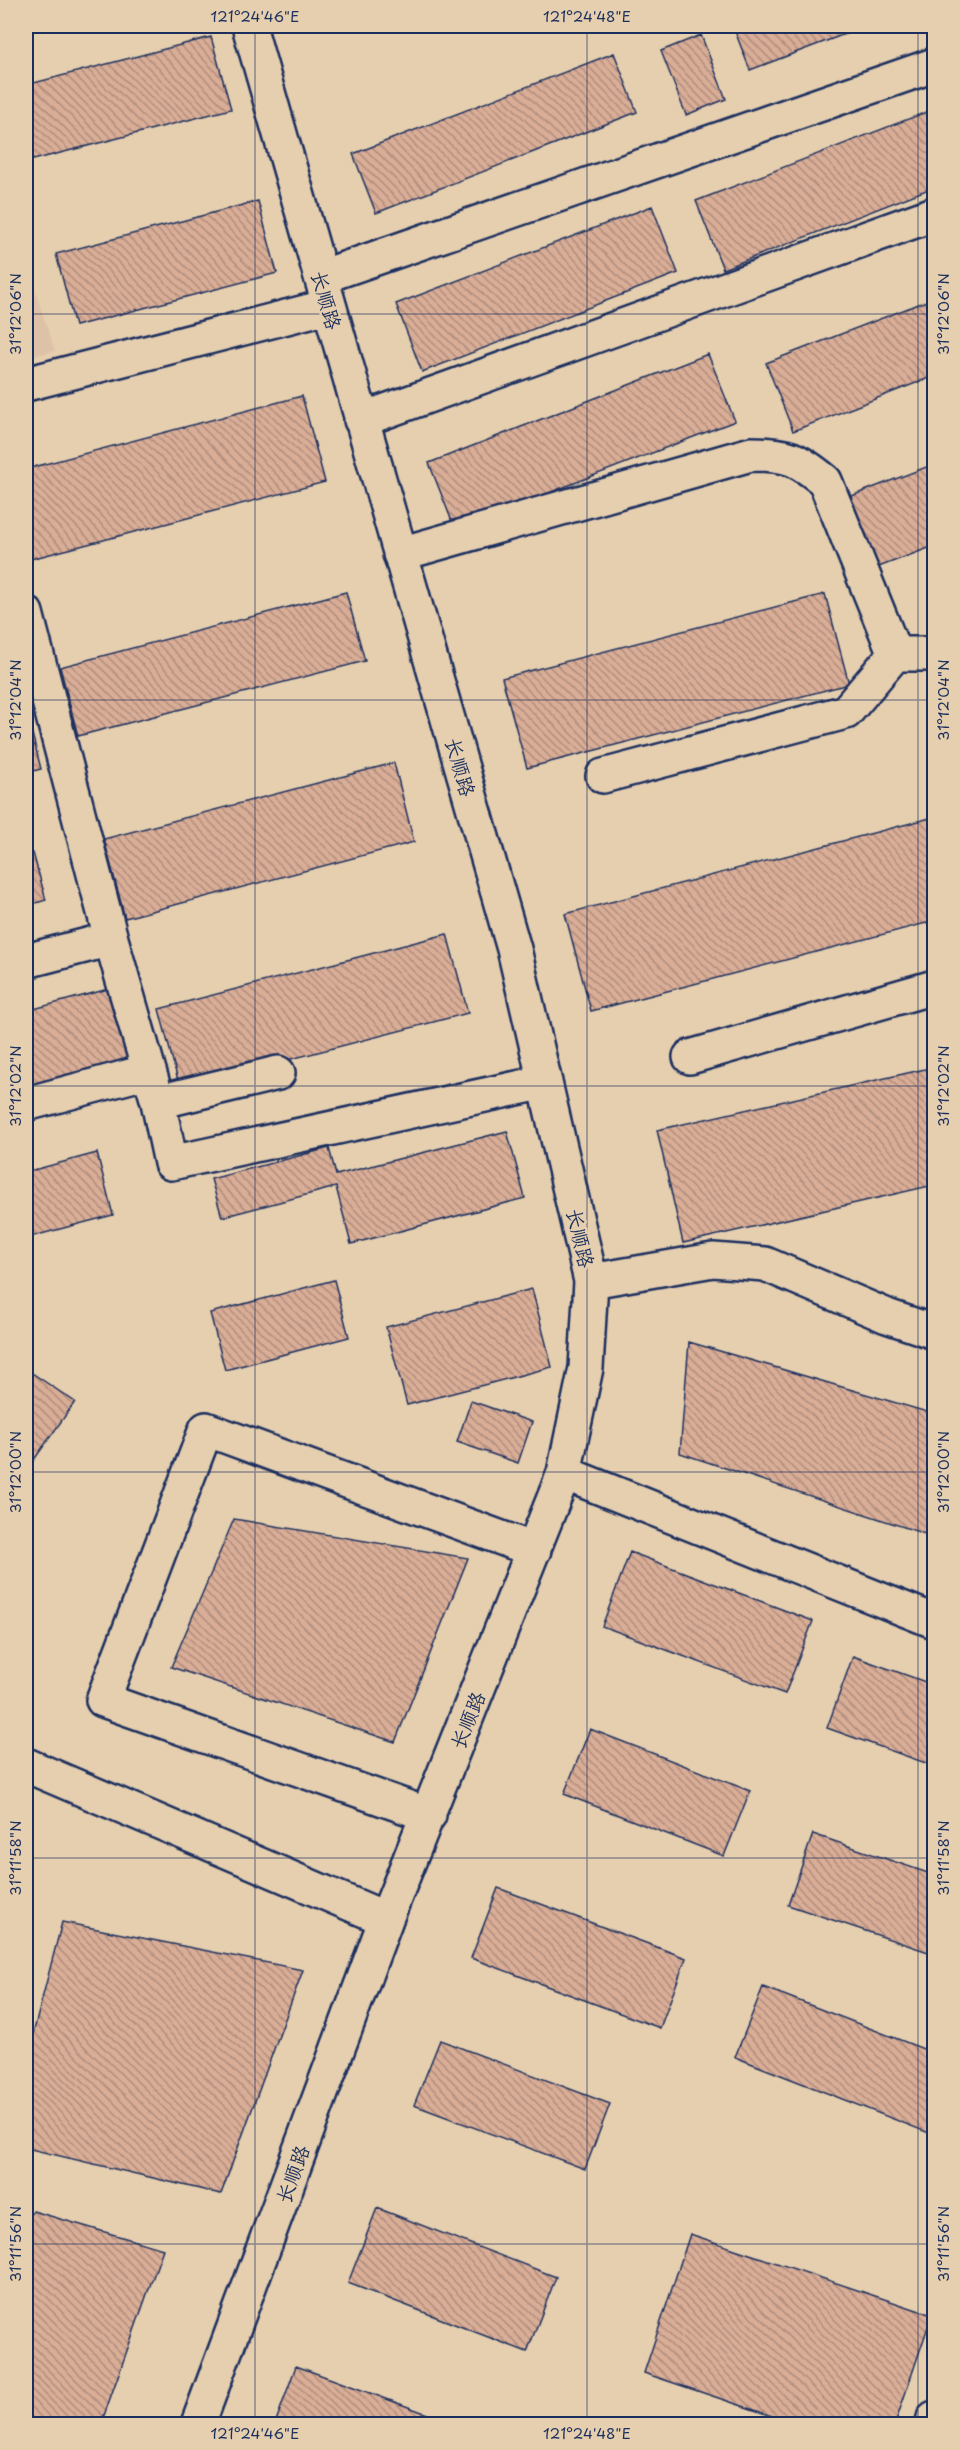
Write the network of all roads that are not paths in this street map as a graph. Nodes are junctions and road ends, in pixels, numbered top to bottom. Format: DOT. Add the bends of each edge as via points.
graph roads {
  1 [pos="249,26"];
  2 [pos="934,65"];
  3 [pos="934,214"];
  4 [pos="325,292"];
  5 [pos="26,384"];
  6 [pos="361,420"];
  7 [pos="400,554"];
  8 [pos="26,613"];
  9 [pos="895,654"];
  10 [pos="934,654"];
  11 [pos="603,776"];
  12 [pos="111,939"];
  13 [pos="26,961"];
  14 [pos="934,987"];
  15 [pos="690,1057"];
  16 [pos="149,1071"];
  17 [pos="278,1073"];
  18 [pos="545,1082"];
  19 [pos="158,1102"];
  20 [pos="26,1104"];
  21 [pos="591,1281"];
  22 [pos="934,1332"];
  23 [pos="564,1473"];
  24 [pos="534,1550"];
  25 [pos="934,1621"];
  26 [pos="26,1765"];
  27 [pos="429,1815"];
  28 [pos="386,1919"];
  29 [pos="934,2418"];
  30 [pos="198,2424"];
  31 [pos="933,2424"];
  1 -- 4 [label="street, 长顺路"];
  2 -- 4 [label="street"];
  3 -- 6 [label="street"];
  4 -- 5 [label="street"];
  4 -- 6 [label="street, 长顺路"];
  6 -- 7 [label="street, 长顺路"];
  7 -- 9 [label="street" via="751,454 774,454 801,462 825,481"];
  7 -- 18 [label="street, 长顺路" via="514,949"];
  8 -- 12 [label="street"];
  9 -- 10 [label="street"];
  9 -- 11 [label="street" via="846,712"];
  12 -- 13 [label="street"];
  12 -- 16 [label="street"];
  14 -- 15 [label="street"];
  16 -- 19 [label="street"];
  16 -- 20 [label="street"];
  17 -- 19 [label="street"];
  18 -- 19 [label="street" via="171,1163"];
  18 -- 21 [label="street, 长顺路"];
  21 -- 22 [label="street" via="712,1260 765,1264 887,1317"];
  21 -- 23 [label="street, 长顺路" via="586,1368"];
  23 -- 24 [label="street, 长顺路"];
  23 -- 25 [label="street"];
  24 -- 27 [label="street, 长顺路"];
  24 -- 27 [label="street" via="206,1429 103,1700"];
  26 -- 28 [label="street"];
  27 -- 28 [label="street, 长顺路"];
  28 -- 30 [label="street, 长顺路"];
  29 -- 31 [label="street"];
}
